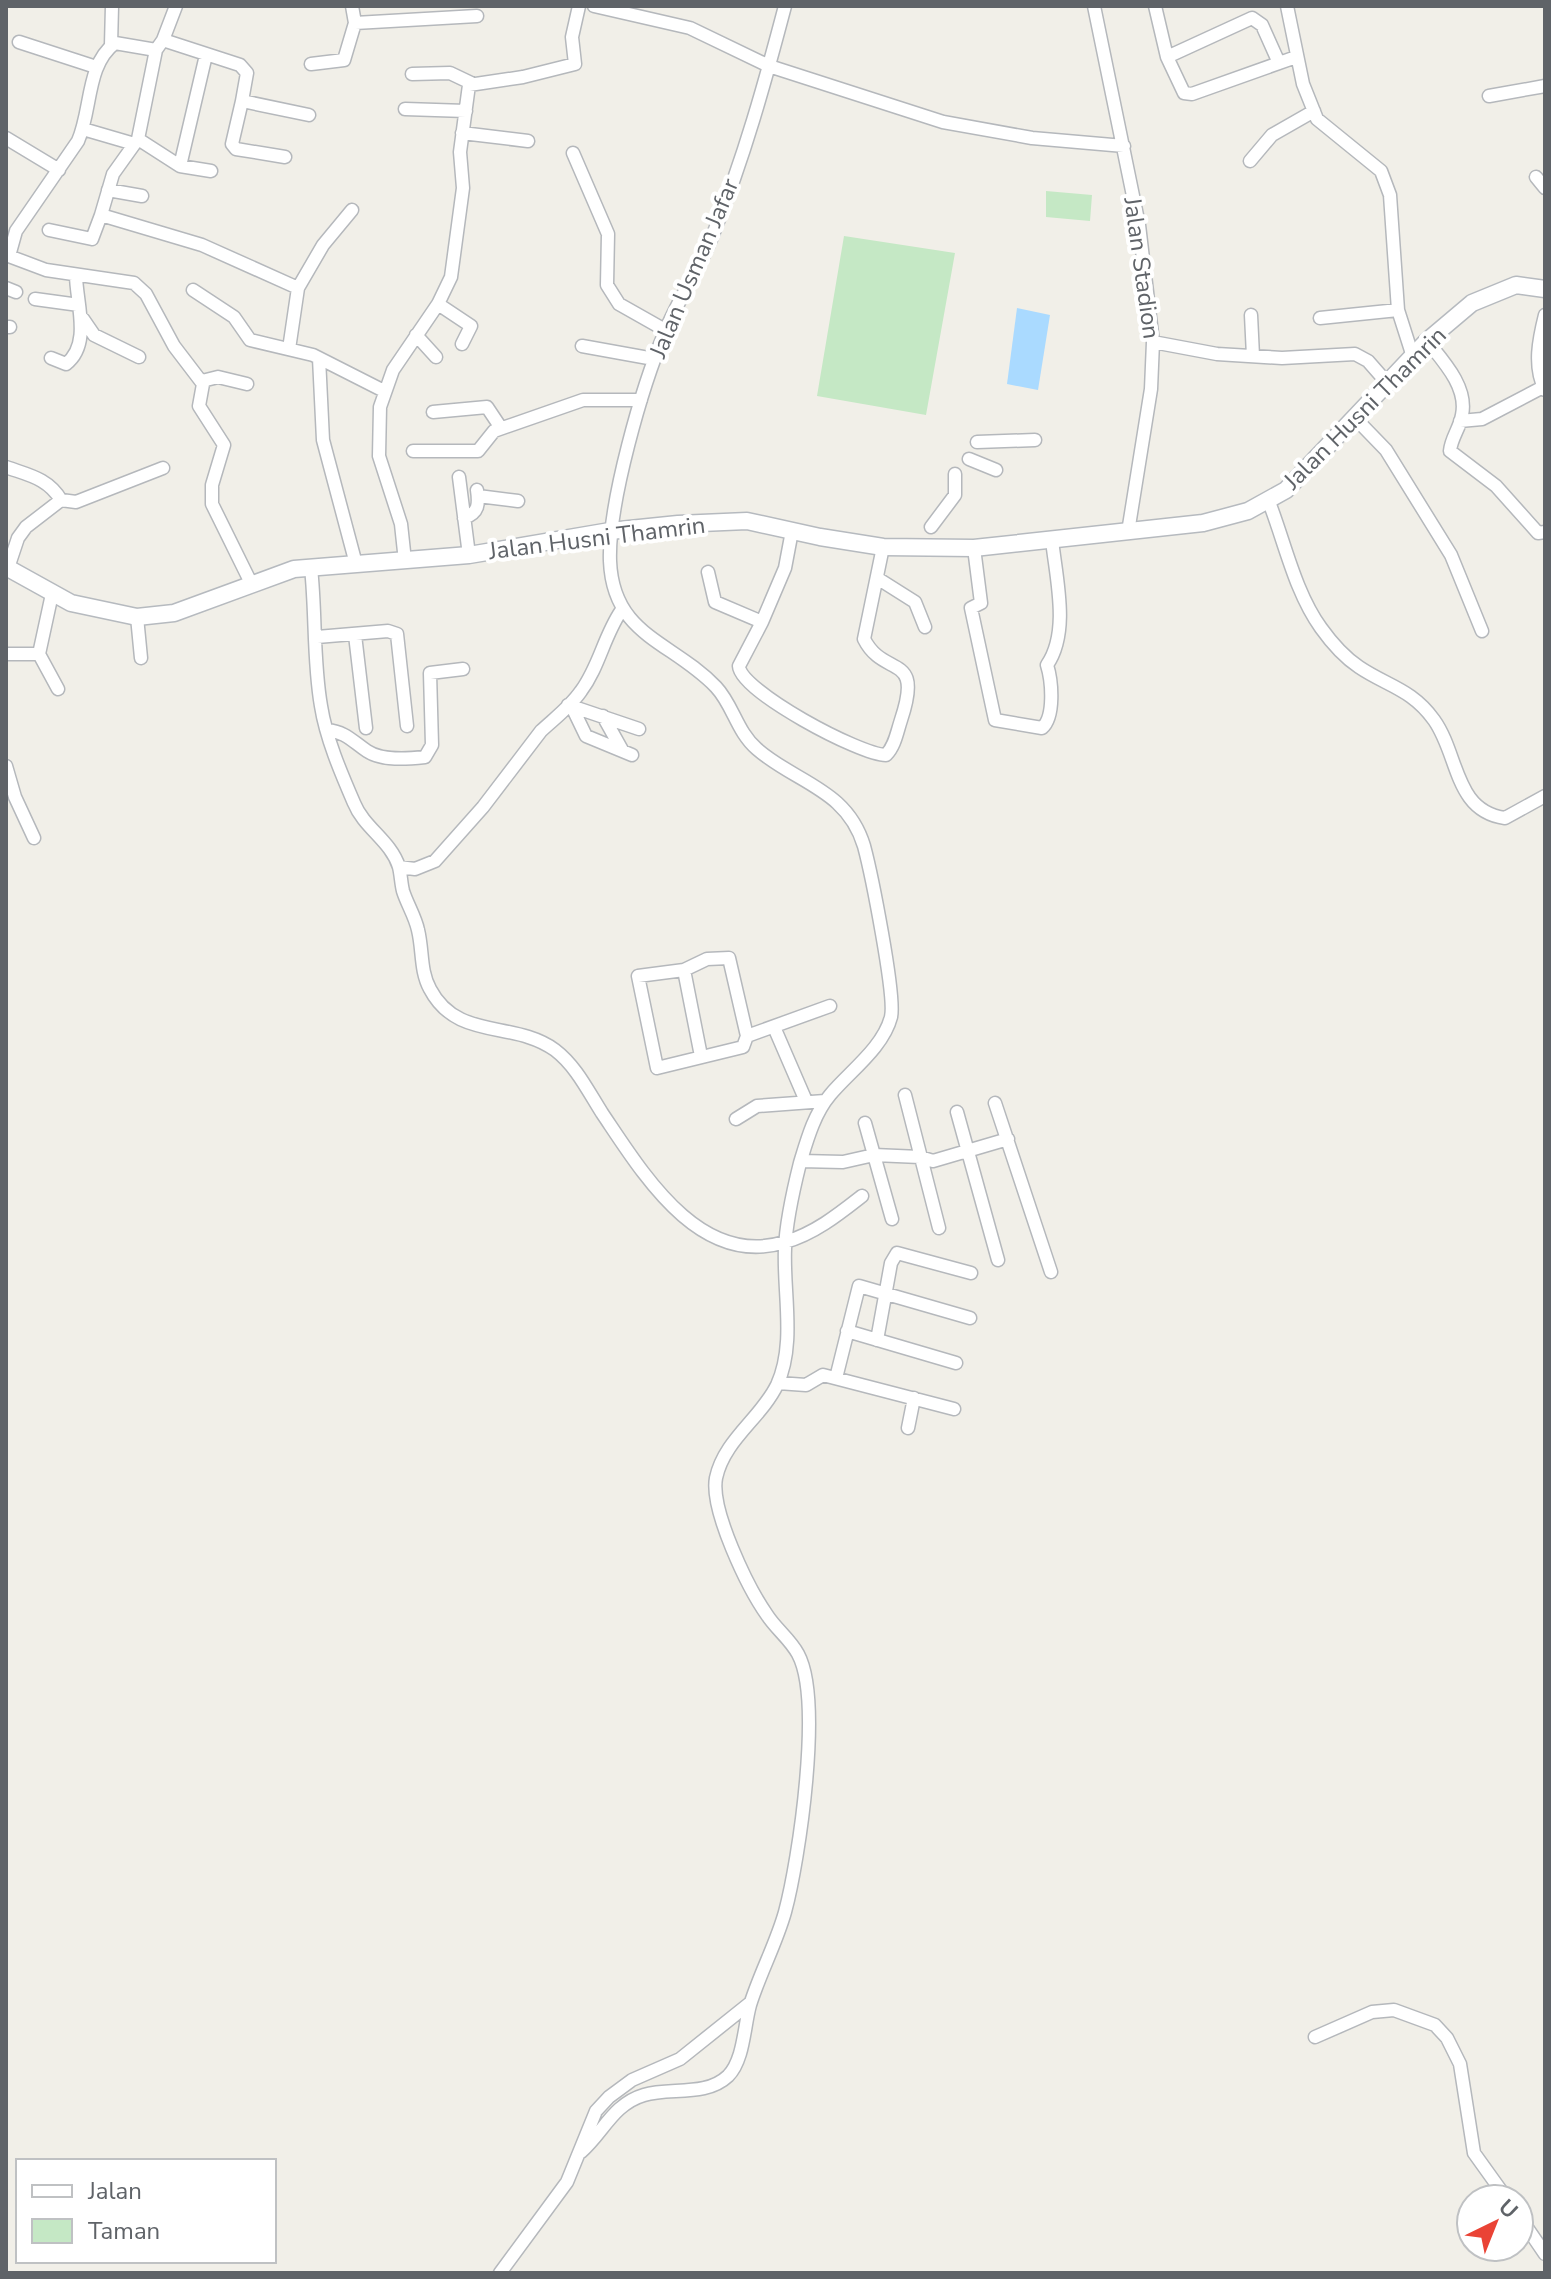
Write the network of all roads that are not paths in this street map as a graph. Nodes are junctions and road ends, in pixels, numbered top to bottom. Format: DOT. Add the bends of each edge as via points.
graph roads {
  1 [pos="112,6"];
  2 [pos="176,6"];
  3 [pos="352,6"];
  4 [pos="433,6"];
  5 [pos="579,6"];
  6 [pos="594,6"];
  7 [pos="785,6"];
  8 [pos="1094,6"];
  9 [pos="1155,6"];
  10 [pos="1287,6"];
  11 [pos="477,16"];
  12 [pos="427,19"];
  13 [pos="355,23"];
  14 [pos="19,42"];
  15 [pos="111,45"];
  16 [pos="159,45"];
  17 [pos="206,55"];
  18 [pos="1167,57"];
  19 [pos="1296,57"];
  20 [pos="1279,63"];
  21 [pos="311,64"];
  22 [pos="769,66"];
  23 [pos="96,67"];
  24 [pos="412,74"];
  25 [pos="471,83"];
  26 [pos="1545,86"];
  27 [pos="1489,96"];
  28 [pos="242,101"];
  29 [pos="405,109"];
  30 [pos="466,111"];
  31 [pos="1314,111"];
  32 [pos="309,115"];
  33 [pos="83,129"];
  34 [pos="462,133"];
  35 [pos="6,138"];
  36 [pos="135,141"];
  37 [pos="528,141"];
  38 [pos="1124,146"];
  39 [pos="573,153"];
  40 [pos="285,157"];
  41 [pos="1250,161"];
  42 [pos="180,166"];
  43 [pos="59,170"];
  44 [pos="211,171"];
  45 [pos="1536,177"];
  46 [pos="1545,188"];
  47 [pos="108,190"];
  48 [pos="142,196"];
  49 [pos="352,210"];
  50 [pos="101,215"];
  51 [pos="49,230"];
  52 [pos="8,255"];
  53 [pos="76,275"];
  54 [pos="1545,287"];
  55 [pos="298,288"];
  56 [pos="193,290"];
  57 [pos="35,299"];
  58 [pos="438,304"];
  59 [pos="79,305"];
  60 [pos="1398,310"];
  61 [pos="1251,315"];
  62 [pos="1545,315"];
  63 [pos="1320,318"];
  64 [pos="83,319"];
  65 [pos="665,330"];
  66 [pos="416,335"];
  67 [pos="1427,341"];
  68 [pos="1153,342"];
  69 [pos="462,344"];
  70 [pos="582,346"];
  71 [pos="289,349"];
  72 [pos="1253,356"];
  73 [pos="139,357"];
  74 [pos="436,357"];
  75 [pos="1413,357"];
  76 [pos="51,358"];
  77 [pos="319,358"];
  78 [pos="654,359"];
  79 [pos="202,381"];
  80 [pos="247,384"];
  81 [pos="1389,385"];
  82 [pos="1544,388"];
  83 [pos="384,391"];
  84 [pos="641,400"];
  85 [pos="433,412"];
  86 [pos="1356,419"];
  87 [pos="1460,421"];
  88 [pos="501,428"];
  89 [pos="1035,440"];
  90 [pos="977,442"];
  91 [pos="413,451"];
  92 [pos="969,459"];
  93 [pos="6,467"];
  94 [pos="163,468"];
  95 [pos="996,470"];
  96 [pos="955,474"];
  97 [pos="459,477"];
  98 [pos="61,500"];
  99 [pos="518,501"];
  100 [pos="1269,502"];
  101 [pos="464,518"];
  102 [pos="931,527"];
  103 [pos="610,531"];
  104 [pos="792,531"];
  105 [pos="1128,532"];
  106 [pos="1545,532"];
  107 [pos="1052,540"];
  108 [pos="883,547"];
  109 [pos="974,548"];
  110 [pos="469,555"];
  111 [pos="405,561"];
  112 [pos="356,564"];
  113 [pos="7,567"];
  114 [pos="311,568"];
  115 [pos="708,572"];
  116 [pos="877,578"];
  117 [pos="251,583"];
  118 [pos="52,594"];
  119 [pos="621,611"];
  120 [pos="137,617"];
  121 [pos="762,622"];
  122 [pos="925,627"];
  123 [pos="1482,631"];
  124 [pos="355,635"];
  125 [pos="317,637"];
  126 [pos="6,654"];
  127 [pos="39,654"];
  128 [pos="141,658"];
  129 [pos="463,669"];
  130 [pos="58,689"];
  131 [pos="570,706"];
  132 [pos="603,716"];
  133 [pos="407,726"];
  134 [pos="366,728"];
  135 [pos="639,729"];
  136 [pos="327,730"];
  137 [pos="6,766"];
  138 [pos="1545,796"];
  139 [pos="34,838"];
  140 [pos="399,867"];
  141 [pos="684,970"];
  142 [pos="830,1006"];
  143 [pos="774,1027"];
  144 [pos="747,1036"];
  145 [pos="701,1056"];
  146 [pos="905,1095"];
  147 [pos="806,1101"];
  148 [pos="825,1101"];
  149 [pos="995,1103"];
  150 [pos="957,1112"];
  151 [pos="736,1119"];
  152 [pos="865,1123"];
  153 [pos="1008,1139"];
  154 [pos="968,1150"];
  155 [pos="874,1155"];
  156 [pos="920,1157"];
  157 [pos="801,1161"];
  158 [pos="862,1196"];
  159 [pos="892,1219"];
  160 [pos="939,1228"];
  161 [pos="785,1242"];
  162 [pos="998,1260"];
  163 [pos="1051,1272"];
  164 [pos="971,1273"];
  165 [pos="885,1294"];
  166 [pos="970,1318"];
  167 [pos="847,1331"];
  168 [pos="877,1340"];
  169 [pos="956,1363"];
  170 [pos="836,1378"];
  171 [pos="778,1383"];
  172 [pos="914,1398"];
  173 [pos="954,1409"];
  174 [pos="908,1428"];
  175 [pos="750,2003"];
  176 [pos="1315,2037"];
  177 [pos="581,2152"];
  178 [pos="1496,2183"];
  179 [pos="500,2273"];
  1 -- 15 [label="street"];
  2 -- 16 [label="street"];
  3 -- 13 [label="street"];
  4 -- 12 [label="street"];
  5 -- 25 [label="street" via="572,37 575,64"];
  6 -- 22 [label="street" via="690,28"];
  7 -- 22 [label="street, Jalan Usman Jafar"];
  8 -- 38 [label="street, Jalan Stadion"];
  9 -- 18 [label="street"];
  10 -- 19 [label="street"];
  11 -- 12 [label="street"];
  12 -- 13 [label="street"];
  13 -- 21 [label="street" via="344,60"];
  14 -- 23 [label="street"];
  15 -- 16 [label="street"];
  15 -- 23 [label="street"];
  16 -- 17 [label="street"];
  16 -- 36 [label="street"];
  17 -- 28 [label="street" via="245,68"];
  17 -- 42 [label="street"];
  18 -- 20 [label="street" via="1180,90 1188,94"];
  18 -- 20 [label="street" via="1252,18 1262,25"];
  19 -- 20 [label="street"];
  19 -- 31 [label="street"];
  22 -- 38 [label="street" via="943,122 1032,138"];
  22 -- 65 [label="street, Jalan Usman Jafar" via="713,235"];
  23 -- 33 [label="street"];
  24 -- 25 [label="street" via="453,73"];
  25 -- 30 [label="street"];
  26 -- 27 [label="street"];
  28 -- 32 [label="street"];
  28 -- 40 [label="street" via="232,144"];
  29 -- 30 [label="street"];
  30 -- 34 [label="street"];
  31 -- 41 [label="street" via="1272,135"];
  31 -- 60 [label="street" via="1327,129 1381,171 1390,195"];
  33 -- 36 [label="street"];
  33 -- 43 [label="street"];
  34 -- 37 [label="street"];
  34 -- 58 [label="street" via="463,188 453,269"];
  35 -- 43 [label="street"];
  36 -- 42 [label="street"];
  36 -- 47 [label="street"];
  38 -- 68 [label="street, Jalan Stadion"];
  39 -- 65 [label="street" via="608,234 607,285 619,304"];
  42 -- 44 [label="street"];
  43 -- 52 [label="street" via="16,231"];
  45 -- 46 [label="street"];
  47 -- 48 [label="street"];
  47 -- 50 [label="street"];
  49 -- 55 [label="street"];
  50 -- 51 [label="street" via="92,239"];
  50 -- 55 [label="street" via="202,245"];
  52 -- 53 [label="street"];
  53 -- 59 [label="street"];
  53 -- 79 [label="street" via="141,288 174,346"];
  54 -- 67 [label="street, Jalan Husni Thamrin" via="1498,290 1472,303"];
  55 -- 71 [label="street"];
  56 -- 71 [label="street" via="234,317 250,340"];
  57 -- 59 [label="street"];
  58 -- 66 [label="street"];
  58 -- 69 [label="street" via="471,326"];
  59 -- 64 [label="street"];
  60 -- 63 [label="street"];
  60 -- 75 [label="street"];
  61 -- 72 [label="street"];
  62 -- 82 [label="street" via="1538,343"];
  64 -- 73 [label="street" via="94,335"];
  64 -- 76 [label="street" via="71,361"];
  65 -- 78 [label="street, Jalan Usman Jafar"];
  66 -- 74 [label="street"];
  66 -- 83 [label="street"];
  67 -- 75 [label="street, Jalan Husni Thamrin"];
  67 -- 87 [label="street" via="1462,394"];
  68 -- 72 [label="street"];
  68 -- 105 [label="street, Jalan Stadion" via="1151,389"];
  70 -- 78 [label="street"];
  71 -- 77 [label="street"];
  72 -- 81 [label="street" via="1355,354"];
  75 -- 81 [label="street, Jalan Husni Thamrin"];
  77 -- 83 [label="street"];
  77 -- 112 [label="street" via="323,440"];
  78 -- 84 [label="street, Jalan Usman Jafar"];
  79 -- 80 [label="street" via="218,377"];
  79 -- 117 [label="street" via="199,406 224,445 212,504"];
  81 -- 86 [label="street, Jalan Husni Thamrin"];
  82 -- 87 [label="street" via="1482,419"];
  83 -- 111 [label="street" via="379,456 401,524"];
  84 -- 88 [label="street" via="583,400"];
  84 -- 103 [label="street, Jalan Usman Jafar"];
  85 -- 88 [label="street" via="487,407"];
  86 -- 100 [label="street, Jalan Husni Thamrin"];
  86 -- 123 [label="street" via="1386,450 1451,555"];
  87 -- 106 [label="street" via="1450,448 1453,455 1496,486 1538,533"];
  88 -- 91 [label="street" via="478,451"];
  89 -- 90 [label="street"];
  92 -- 95 [label="street"];
  93 -- 98 [label="street" via="42,480"];
  94 -- 98 [label="street" via="83,501"];
  96 -- 102 [label="street" via="955,495"];
  97 -- 101 [label="street"];
  98 -- 113 [label="street" via="26,527"];
  99 -- 101 [label="street" via="477,493 475,513"];
  100 -- 105 [label="street, Jalan Husni Thamrin" via="1203,523"];
  100 -- 138 [label="street" via="1319,625 1348,659 1398,685 1424,708 1475,806 1505,818"];
  101 -- 110 [label="street"];
  103 -- 104 [label="street, Jalan Husni Thamrin" via="747,521"];
  103 -- 110 [label="street, Jalan Husni Thamrin"];
  103 -- 119 [label="street, Jalan Usman Jafar" via="611,585"];
  104 -- 108 [label="street, Jalan Husni Thamrin"];
  104 -- 121 [label="street" via="785,568"];
  105 -- 107 [label="street, Jalan Husni Thamrin"];
  107 -- 109 [label="street, Jalan Husni Thamrin"];
  107 -- 109 [label="street" via="1059,615 1057,647 1047,665 1052,681 1049,718 1042,728 995,720 971,608 981,603"];
  108 -- 109 [label="street, Jalan Husni Thamrin"];
  108 -- 116 [label="street"];
  110 -- 111 [label="street, Jalan Husni Thamrin"];
  111 -- 112 [label="street, Jalan Husni Thamrin"];
  112 -- 114 [label="street, Jalan Husni Thamrin"];
  113 -- 118 [label="street, Jalan Husni Thamrin"];
  114 -- 117 [label="street, Jalan Husni Thamrin"];
  114 -- 125 [label="street"];
  115 -- 121 [label="street" via="715,602"];
  116 -- 121 [label="street" via="864,639 909,681 909,696 886,755 799,718 743,679 739,666"];
  116 -- 122 [label="street" via="915,602"];
  117 -- 120 [label="street, Jalan Husni Thamrin" via="174,613"];
  118 -- 120 [label="street, Jalan Husni Thamrin" via="80,606"];
  118 -- 127 [label="street"];
  119 -- 131 [label="street"];
  119 -- 148 [label="street" via="703,674 724,695 734,720 754,746 833,796 862,837 892,1013 880,1038"];
  120 -- 128 [label="street"];
  124 -- 125 [label="street"];
  124 -- 133 [label="street" via="397,634"];
  124 -- 134 [label="street"];
  125 -- 136 [label="street"];
  126 -- 127 [label="street"];
  127 -- 130 [label="street"];
  129 -- 136 [label="street" via="430,673 432,745 425,757 373,754 341,732"];
  131 -- 132 [label="street"];
  131 -- 132 [label="street" via="586,736 627,752"];
  131 -- 140 [label="street" via="541,731 435,861 415,869"];
  132 -- 135 [label="street"];
  136 -- 140 [label="street" via="355,805"];
  137 -- 139 [label="street"];
  140 -- 161 [label="street" via="418,927 425,978 446,1010 484,1030 520,1032 556,1051 649,1180 690,1223 759,1247"];
  141 -- 144 [label="street" via="707,959 729,958"];
  141 -- 145 [label="street"];
  141 -- 145 [label="street" via="638,976 657,1068"];
  142 -- 143 [label="street"];
  143 -- 144 [label="street"];
  143 -- 147 [label="street"];
  144 -- 145 [label="street" via="743,1047"];
  146 -- 156 [label="street"];
  147 -- 148 [label="street"];
  147 -- 151 [label="street" via="757,1106"];
  148 -- 157 [label="street"];
  149 -- 153 [label="street"];
  150 -- 154 [label="street"];
  152 -- 155 [label="street"];
  153 -- 154 [label="street"];
  153 -- 163 [label="street"];
  154 -- 156 [label="street" via="933,1161"];
  154 -- 162 [label="street"];
  155 -- 156 [label="street"];
  155 -- 157 [label="street" via="843,1162"];
  155 -- 159 [label="street"];
  156 -- 160 [label="street"];
  157 -- 161 [label="street"];
  158 -- 161 [label="street" via="820,1226"];
  161 -- 171 [label="street" via="785,1352"];
  164 -- 165 [label="street" via="897,1253"];
  165 -- 166 [label="street"];
  165 -- 167 [label="street" via="859,1286"];
  165 -- 168 [label="street"];
  167 -- 168 [label="street"];
  167 -- 170 [label="street"];
  168 -- 169 [label="street"];
  170 -- 171 [label="street" via="823,1375 806,1385"];
  170 -- 172 [label="street"];
  171 -- 175 [label="street" via="724,1456 715,1489 717,1512 760,1604 802,1660 807,1692 796,1858 785,1910"];
  172 -- 173 [label="street"];
  172 -- 174 [label="street"];
  175 -- 177 [label="street" via="680,2059 618,2088 596,2111"];
  175 -- 177 [label="street" via="728,2076 706,2087 643,2095 617,2108"];
  176 -- 178 [label="street" via="1372,2012 1394,2010 1435,2025 1460,2064 1474,2153"];
  177 -- 179 [label="street" via="567,2182"];
}
